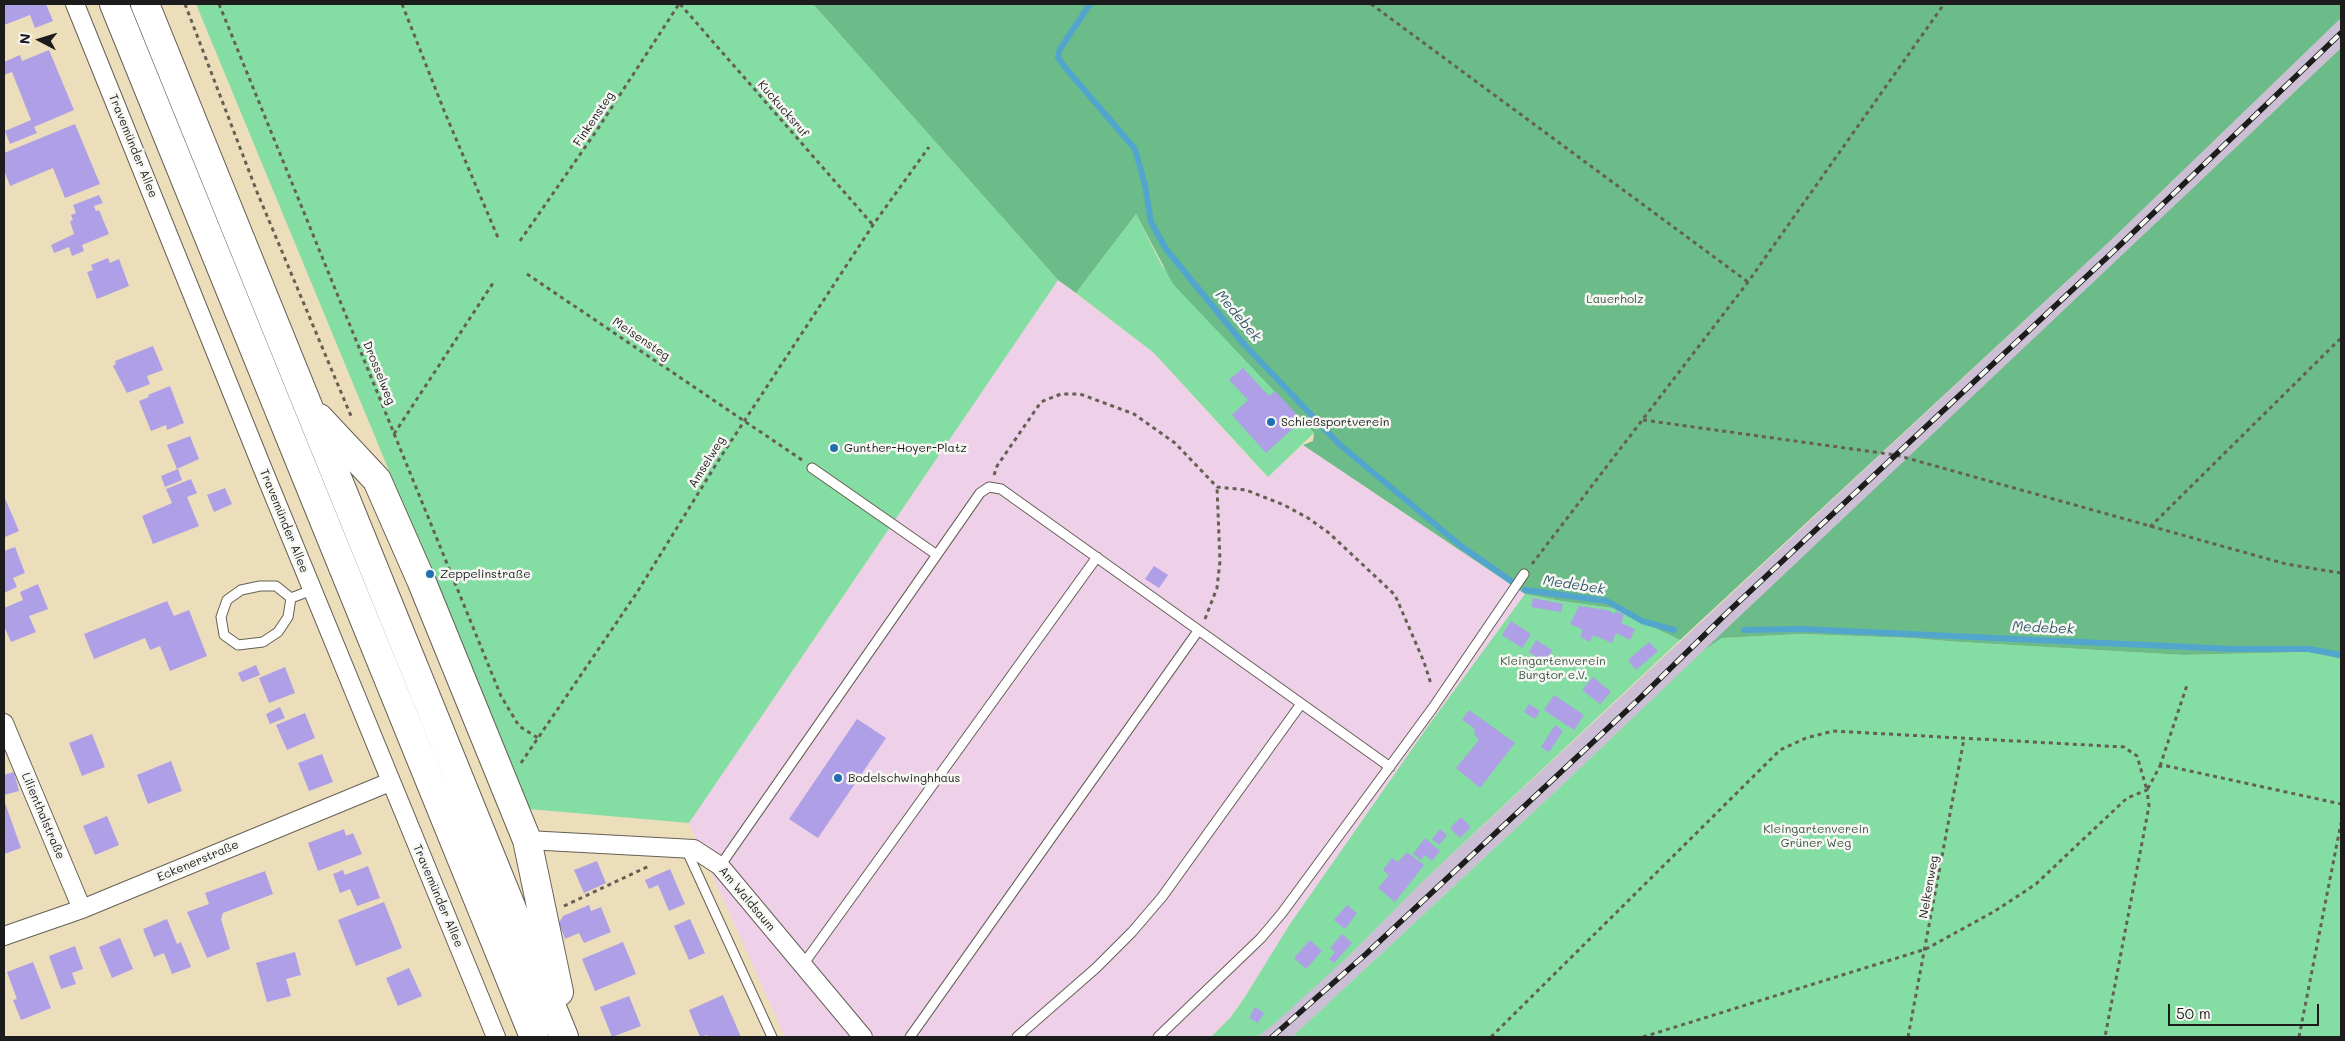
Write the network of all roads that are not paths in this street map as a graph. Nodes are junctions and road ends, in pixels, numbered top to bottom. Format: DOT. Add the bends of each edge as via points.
graph roads {
  1 [pos="76,4"];
  2 [pos="114,4"];
  3 [pos="145,4"];
  4 [pos="309,408"];
  5 [pos="812,468"];
  6 [pos="937,555"];
  7 [pos="1097,557"];
  8 [pos="1524,574"];
  9 [pos="312,590"];
  10 [pos="291,598"];
  11 [pos="1198,631"];
  12 [pos="1301,704"];
  13 [pos="4,722"];
  14 [pos="1390,767"];
  15 [pos="390,782"];
  16 [pos="527,840"];
  17 [pos="686,849"];
  18 [pos="720,866"];
  19 [pos="82,910"];
  20 [pos="4,936"];
  21 [pos="802,966"];
  22 [pos="496,1037"];
  23 [pos="534,1037"];
  24 [pos="564,1037"];
  25 [pos="568,1037"];
  26 [pos="772,1037"];
  27 [pos="863,1037"];
  28 [pos="910,1037"];
  29 [pos="1017,1037"];
  30 [pos="1158,1037"];
  1 -- 9 [label="street, Travemünder Allee"];
  2 -- 23 [label="highway"];
  3 -- 4 [label="highway"];
  4 -- 16 [label="highway" via="377,480"];
  4 -- 24 [label="highway"];
  5 -- 6 [label="lane"];
  6 -- 7 [label="lane" via="980,493 989,487 1001,489"];
  6 -- 18 [label="lane"];
  7 -- 11 [label="lane"];
  7 -- 21 [label="lane"];
  8 -- 14 [label="lane"];
  9 -- 10 [label="lane"];
  9 -- 15 [label="street, Travemünder Allee"];
  10 -- 10 [label="lane" via="288,617 278,632 263,642 238,645 224,635 221,617 227,600 242,590 276,586"];
  11 -- 12 [label="lane"];
  11 -- 28 [label="lane"];
  12 -- 14 [label="lane"];
  12 -- 29 [label="lane" via="1162,897 1096,968"];
  13 -- 19 [label="street, Lilienthalstraße"];
  14 -- 30 [label="lane" via="1271,926"];
  15 -- 19 [label="street, Eckenerstraße"];
  15 -- 22 [label="street, Travemünder Allee"];
  16 -- 17 [label="street, Am Waldsaum"];
  16 -- 25 [label="highway"];
  17 -- 18 [label="street, Am Waldsaum" via="694,849"];
  17 -- 26 [label="lane"];
  18 -- 21 [label="street, Am Waldsaum"];
  19 -- 20 [label="street, Eckenerstraße"];
  21 -- 27 [label="street, Am Waldsaum"];
}
